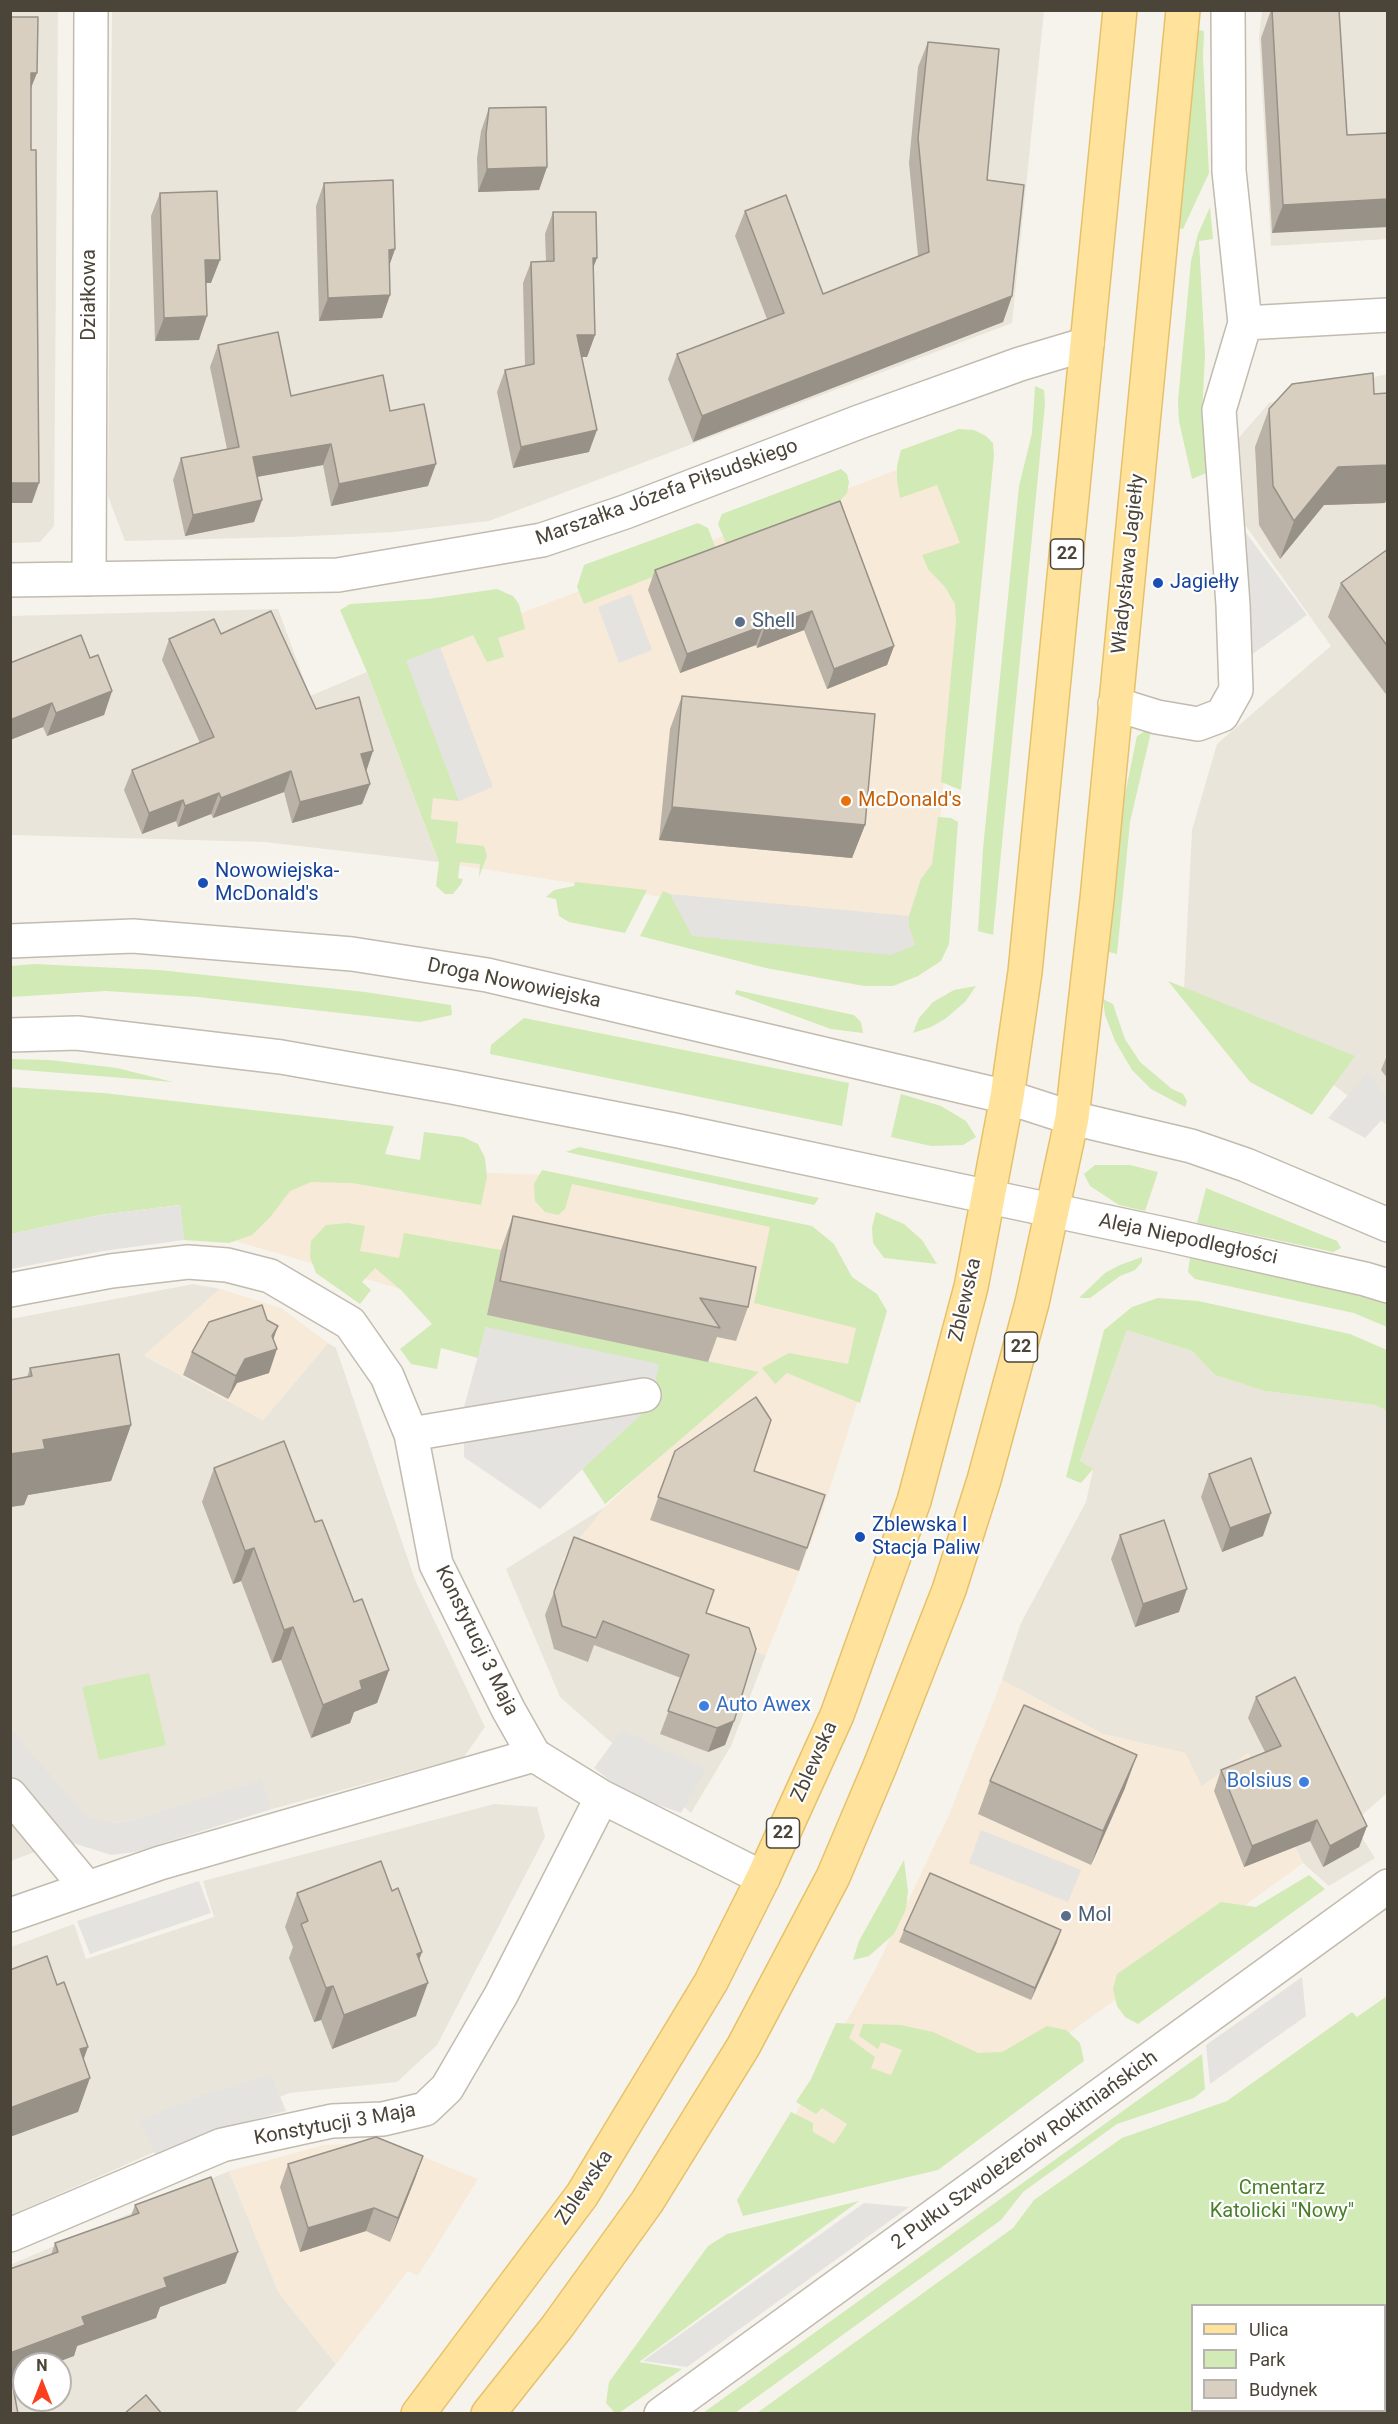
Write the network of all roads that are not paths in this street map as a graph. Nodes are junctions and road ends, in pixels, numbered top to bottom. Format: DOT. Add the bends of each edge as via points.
graph roads {
  1 [pos="91,10"];
  2 [pos="1120,10"];
  3 [pos="1183,10"];
  4 [pos="1228,10"];
  5 [pos="1388,315"];
  6 [pos="1245,323"];
  7 [pos="1087,344"];
  8 [pos="89,579"];
  9 [pos="10,580"];
  10 [pos="1115,704"];
  11 [pos="10,940"];
  12 [pos="10,1035"];
  13 [pos="1007,1097"];
  14 [pos="1072,1118"];
  15 [pos="988,1198"];
  16 [pos="1053,1212"];
  17 [pos="1388,1225"];
  18 [pos="1388,1286"];
  19 [pos="10,1290"];
  20 [pos="644,1395"];
  21 [pos="411,1434"];
  22 [pos="534,1755"];
  23 [pos="10,1795"];
  24 [pos="602,1797"];
  25 [pos="763,1878"];
  26 [pos="1388,1886"];
  27 [pos="87,1888"];
  28 [pos="10,1916"];
  29 [pos="10,2235"];
  30 [pos="418,2414"];
  31 [pos="488,2414"];
  32 [pos="661,2414"];
  1 -- 8 [label="street, Działkowa"];
  2 -- 7 [label="main road, 22"];
  3 -- 10 [label="main road, Władysława Jagiełły / 22"];
  4 -- 6 [label="street" via="1229,171"];
  5 -- 6 [label="street"];
  6 -- 10 [label="street" via="1219,410 1236,690 1221,715 1198,724"];
  7 -- 8 [label="street, Marszałka Józefa Piłsudskiego" via="1020,364 542,540 338,575"];
  7 -- 13 [label="main road, 22" via="1031,916"];
  8 -- 9 [label="street, Marszałka Józefa Piłsudskiego"];
  10 -- 14 [label="main road, Władysława Jagiełły / 22"];
  11 -- 13 [label="street, Droga Nowowiejska" via="133,936 352,954 487,975"];
  12 -- 15 [label="street" via="77,1033 280,1057 674,1130"];
  13 -- 14 [label="street"];
  13 -- 15 [label="main road, Zblewska / 22"];
  14 -- 16 [label="main road, 22"];
  14 -- 17 [label="street" via="1191,1146"];
  15 -- 16 [label="street, Aleja Niepodległości"];
  15 -- 25 [label="main road, Zblewska / 22" via="971,1287 914,1501 837,1715"];
  16 -- 18 [label="street, Aleja Niepodległości"];
  16 -- 31 [label="main road, 22" via="1019,1355 949,1590 900,1720 833,1877 743,2047 647,2202"];
  19 -- 21 [label="street, Konstytucji 3 Maja" via="111,1271 188,1262 270,1276 350,1323 387,1376"];
  20 -- 21 [label="street"];
  21 -- 22 [label="street, Konstytucji 3 Maja" via="436,1564"];
  22 -- 24 [label="street, Konstytucji 3 Maja"];
  22 -- 27 [label="street" via="160,1863"];
  23 -- 27 [label="street"];
  24 -- 25 [label="street, Konstytucji 3 Maja"];
  24 -- 29 [label="street, Konstytucji 3 Maja" via="501,1995 447,2088 425,2109 383,2119 332,2121 222,2145"];
  25 -- 30 [label="main road, Zblewska / 22" via="711,1982 582,2195"];
  26 -- 32 [label="street, 2 Pułku Szwoleżerów Rokitniańskich"];
  27 -- 28 [label="street"];
}
